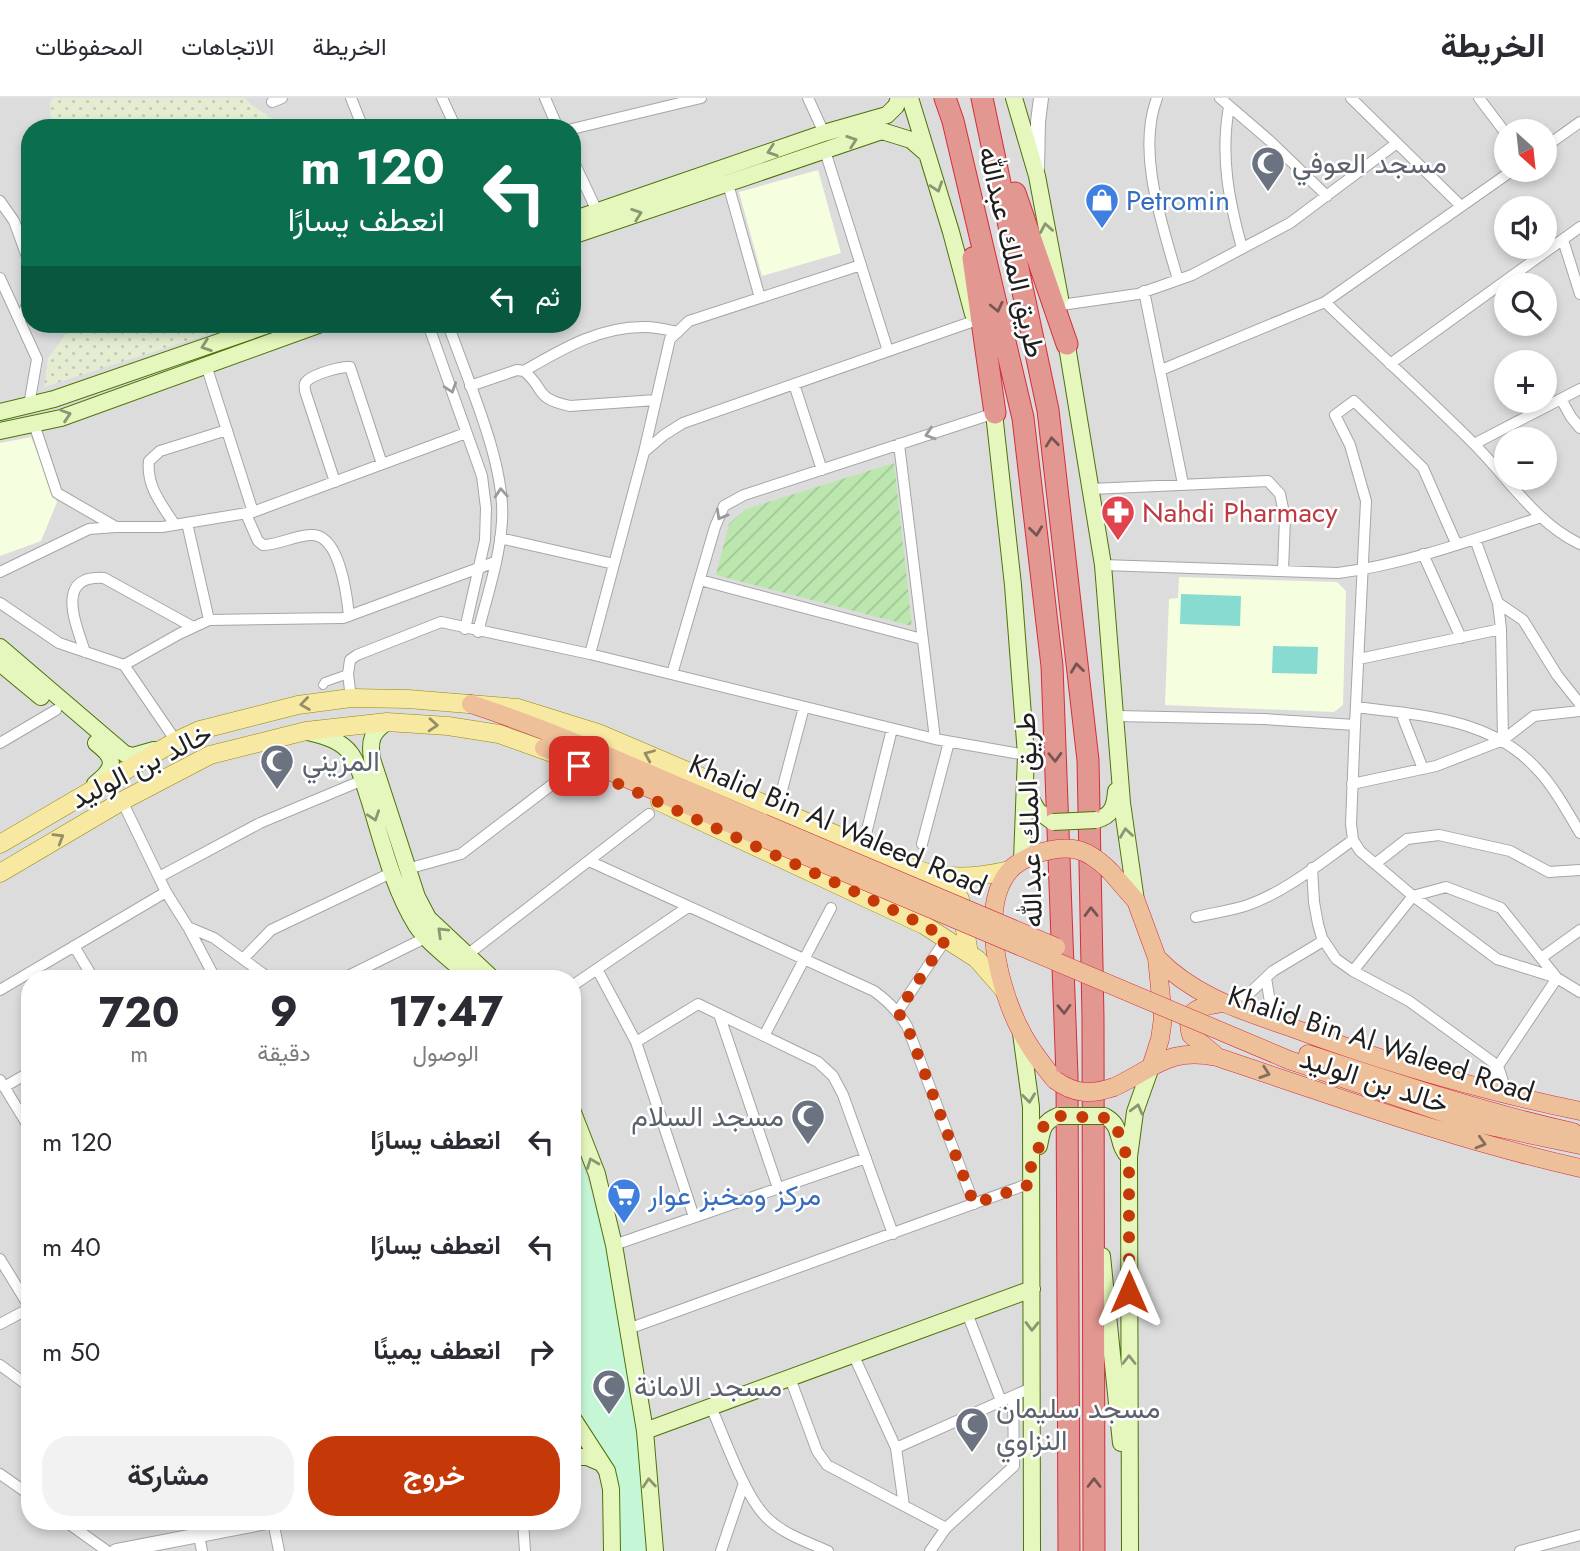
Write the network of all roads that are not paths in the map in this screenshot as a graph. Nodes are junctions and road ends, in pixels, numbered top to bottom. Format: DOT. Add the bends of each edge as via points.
graph roads {
  1 [pos="351,98"];
  2 [pos="442,98"];
  3 [pos="545,98"];
  4 [pos="701,98"];
  5 [pos="808,98"];
  6 [pos="899,98"];
  7 [pos="910,98"];
  8 [pos="945,98"];
  9 [pos="1014,98"];
  10 [pos="1041,98"];
  11 [pos="1157,98"];
  12 [pos="1220,98"];
  13 [pos="1351,98"];
  14 [pos="1479,98"];
  15 [pos="984,104"];
  16 [pos="1229,107"];
  17 [pos="359,119"];
  18 [pos="452,119"];
  19 [pos="554,119"];
  20 [pos="1495,119"];
  21 [pos="953,121"];
  22 [pos="879,125"];
  23 [pos="581,127"];
  24 [pos="1578,127"];
  25 [pos="824,133"];
  26 [pos="1558,139"];
  27 [pos="1397,144"];
  28 [pos="825,150"];
  29 [pos="927,154"];
  30 [pos="1037,176"];
  31 [pos="581,177"];
  32 [pos="1496,182"];
  33 [pos="727,184"];
  34 [pos="1327,196"];
  35 [pos="0,201"];
  36 [pos="1461,206"];
  37 [pos="597,211"];
  38 [pos="581,217"];
  39 [pos="1580,227"];
  40 [pos="581,233"];
  41 [pos="21,240"];
  42 [pos="1563,240"];
  43 [pos="1242,248"];
  44 [pos="861,265"];
  45 [pos="0,278"];
  46 [pos="1178,280"];
  47 [pos="1144,292"];
  48 [pos="1580,294"];
  49 [pos="760,298"];
  50 [pos="1325,302"];
  51 [pos="1061,305"];
  52 [pos="20,321"];
  53 [pos="975,321"];
  54 [pos="678,332"];
  55 [pos="25,333"];
  56 [pos="244,333"];
  57 [pos="296,333"];
  58 [pos="431,333"];
  59 [pos="451,333"];
  60 [pos="1067,344"];
  61 [pos="888,351"];
  62 [pos="206,365"];
  63 [pos="1390,365"];
  64 [pos="1161,370"];
  65 [pos="524,371"];
  66 [pos="794,384"];
  67 [pos="470,386"];
  68 [pos="1580,389"];
  69 [pos="1561,399"];
  70 [pos="656,400"];
  71 [pos="29,405"];
  72 [pos="0,412"];
  73 [pos="995,413"];
  74 [pos="34,424"];
  75 [pos="1580,428"];
  76 [pos="227,430"];
  77 [pos="0,431"];
  78 [pos="466,433"];
  79 [pos="1474,443"];
  80 [pos="899,444"];
  81 [pos="644,452"];
  82 [pos="382,464"];
  83 [pos="822,470"];
  84 [pos="335,482"];
  85 [pos="1183,484"];
  86 [pos="1091,489"];
  87 [pos="249,513"];
  88 [pos="1541,517"];
  89 [pos="181,524"];
  90 [pos="116,527"];
  91 [pos="500,537"];
  92 [pos="1475,539"];
  93 [pos="1456,543"];
  94 [pos="1580,544"];
  95 [pos="1423,554"];
  96 [pos="495,562"];
  97 [pos="614,564"];
  98 [pos="1103,565"];
  99 [pos="478,568"];
  100 [pos="1283,570"];
  101 [pos="1361,570"];
  102 [pos="0,572"];
  103 [pos="699,580"];
  104 [pos="0,603"];
  105 [pos="1499,603"];
  106 [pos="349,616"];
  107 [pos="209,620"];
  108 [pos="193,627"];
  109 [pos="465,629"];
  110 [pos="1501,629"];
  111 [pos="478,632"];
  112 [pos="1461,638"];
  113 [pos="922,639"];
  114 [pos="0,647"];
  115 [pos="85,652"];
  116 [pos="590,654"];
  117 [pos="1359,659"];
  118 [pos="0,663"];
  119 [pos="124,665"];
  120 [pos="348,674"];
  121 [pos="672,674"];
  122 [pos="323,685"];
  123 [pos="351,698"];
  124 [pos="471,704"];
  125 [pos="1580,704"];
  126 [pos="803,707"];
  127 [pos="1356,707"];
  128 [pos="56,710"];
  129 [pos="1580,711"];
  130 [pos="1401,713"];
  131 [pos="1116,716"];
  132 [pos="387,722"];
  133 [pos="1355,725"];
  134 [pos="892,729"];
  135 [pos="306,732"];
  136 [pos="935,739"];
  137 [pos="1503,740"];
  138 [pos="176,741"];
  139 [pos="949,742"];
  140 [pos="0,743"];
  141 [pos="544,748"];
  142 [pos="1026,755"];
  143 [pos="1423,769"];
  144 [pos="1121,771"];
  145 [pos="562,777"];
  146 [pos="370,778"];
  147 [pos="1352,784"];
  148 [pos="1025,785"];
  149 [pos="81,795"];
  150 [pos="122,801"];
  151 [pos="777,809"];
  152 [pos="649,814"];
  153 [pos="1579,828"];
  154 [pos="760,829"];
  155 [pos="1353,840"];
  156 [pos="0,844"];
  157 [pos="922,844"];
  158 [pos="863,846"];
  159 [pos="589,861"];
  160 [pos="1022,861"];
  161 [pos="1375,864"];
  162 [pos="1312,868"];
  163 [pos="1580,870"];
  164 [pos="400,871"];
  165 [pos="0,873"];
  166 [pos="930,875"];
  167 [pos="159,877"];
  168 [pos="166,892"];
  169 [pos="1413,896"];
  170 [pos="1136,901"];
  171 [pos="688,907"];
  172 [pos="831,908"];
  173 [pos="1196,917"];
  174 [pos="188,927"];
  175 [pos="1580,930"];
  176 [pos="425,938"];
  177 [pos="946,939"];
  178 [pos="1323,941"];
  179 [pos="74,946"];
  180 [pos="969,954"];
  181 [pos="467,955"];
  182 [pos="1157,958"];
  183 [pos="1541,958"];
  184 [pos="243,959"];
  185 [pos="803,961"];
  186 [pos="368,966"];
  187 [pos="597,969"];
  188 [pos="34,970"];
  189 [pos="88,970"];
  190 [pos="211,970"];
  191 [pos="258,970"];
  192 [pos="360,970"];
  193 [pos="371,970"];
  194 [pos="462,970"];
  195 [pos="483,970"];
  196 [pos="1353,971"];
  197 [pos="21,978"];
  198 [pos="1266,978"];
  199 [pos="1557,978"];
  200 [pos="581,980"];
  201 [pos="0,990"];
  202 [pos="1004,990"];
  203 [pos="1580,992"];
  204 [pos="1229,1005"];
  205 [pos="898,1012"];
  206 [pos="719,1014"];
  207 [pos="1280,1024"];
  208 [pos="1020,1031"];
  209 [pos="764,1036"];
  210 [pos="636,1042"];
  211 [pos="1291,1054"];
  212 [pos="1217,1056"];
  213 [pos="1152,1064"];
  214 [pos="1498,1066"];
  215 [pos="21,1076"];
  216 [pos="2,1084"];
  217 [pos="1479,1088"];
  218 [pos="1507,1094"];
  219 [pos="1580,1111"];
  220 [pos="21,1115"];
  221 [pos="581,1133"];
  222 [pos="1580,1133"];
  223 [pos="1580,1145"];
  224 [pos="1129,1157"];
  225 [pos="866,1158"];
  226 [pos="1031,1162"];
  227 [pos="1093,1166"];
  228 [pos="1580,1168"];
  229 [pos="1031,1184"];
  230 [pos="778,1188"];
  231 [pos="974,1204"];
  232 [pos="694,1217"];
  233 [pos="893,1234"];
  234 [pos="614,1245"];
  235 [pos="0,1259"];
  236 [pos="1032,1289"];
  237 [pos="21,1293"];
  238 [pos="21,1313"];
  239 [pos="967,1313"];
  240 [pos="0,1324"];
  241 [pos="628,1329"];
  242 [pos="853,1354"];
  243 [pos="0,1364"];
  244 [pos="790,1377"];
  245 [pos="21,1380"];
  246 [pos="1031,1388"];
  247 [pos="1013,1396"];
  248 [pos="1001,1401"];
  249 [pos="711,1407"];
  250 [pos="581,1431"];
  251 [pos="645,1431"];
  252 [pos="896,1448"];
  253 [pos="581,1457"];
  254 [pos="601,1463"];
  255 [pos="0,1474"];
  256 [pos="744,1483"];
  257 [pos="21,1489"];
  258 [pos="904,1506"];
  259 [pos="946,1528"];
  260 [pos="78,1530"];
  261 [pos="215,1530"];
  262 [pos="228,1530"];
  263 [pos="275,1530"];
  264 [pos="523,1530"];
  265 [pos="218,1532"];
  266 [pos="1580,1535"];
  267 [pos="201,1544"];
  268 [pos="1130,1545"];
  269 [pos="107,1551"];
  270 [pos="117,1551"];
  271 [pos="279,1551"];
  272 [pos="524,1551"];
  273 [pos="612,1551"];
  274 [pos="655,1551"];
  275 [pos="721,1551"];
  276 [pos="828,1551"];
  277 [pos="930,1551"];
  278 [pos="1032,1551"];
  279 [pos="1069,1551"];
  280 [pos="1094,1551"];
  281 [pos="1520,1551"];
  1 -- 17 [label="street"];
  2 -- 18 [label="street"];
  3 -- 19 [label="street"];
  4 -- 23 [label="street"];
  5 -- 25 [label="street"];
  6 -- 22 [label="main road"];
  7 -- 29 [label="main road"];
  8 -- 21 [label="highway, طريق الملك عبدالله"];
  9 -- 30 [label="main road"];
  10 -- 30 [label="street"];
  11 -- 46 [label="street" via="1150,135 1153,190"];
  12 -- 16 [label="street"];
  13 -- 27 [label="street"];
  14 -- 20 [label="street"];
  15 -- 60 [label="highway"];
  227 -- 15 [label="highway, طريق الملك عبدالله, one-way" via="1088,760 1048,410"];
  16 -- 34 [label="street"];
  16 -- 43 [label="street" via="1224,162"];
  21 -- 73 [label="highway"];
  21 -- 279 [label="highway, طريق الملك عبدالله, one-way" via="1023,418 1052,666 1067,1076"];
  22 -- 25 [label="main road"];
  28 -- 22 [label="main road, one-way"];
  22 -- 29 [label="main road" via="911,140"];
  24 -- 26 [label="street"];
  25 -- 37 [label="main road, one-way"];
  27 -- 34 [label="street"];
  27 -- 36 [label="street"];
  28 -- 33 [label="main road"];
  28 -- 44 [label="street"];
  29 -- 53 [label="main road, one-way"];
  51 -- 30 [label="main road, one-way"];
  31 -- 37 [label="street"];
  32 -- 36 [label="street"];
  40 -- 33 [label="main road, one-way"];
  33 -- 49 [label="street"];
  34 -- 43 [label="street" via="1290,223"];
  35 -- 41 [label="street"];
  36 -- 50 [label="street"];
  37 -- 38 [label="main road"];
  39 -- 42 [label="street"];
  42 -- 48 [label="street"];
  42 -- 63 [label="street"];
  43 -- 46 [label="street"];
  44 -- 49 [label="street"];
  44 -- 61 [label="street"];
  45 -- 52 [label="street"];
  46 -- 47 [label="street"];
  47 -- 51 [label="street"];
  47 -- 64 [label="street"];
  49 -- 54 [label="street" via="689,321"];
  50 -- 63 [label="street"];
  50 -- 64 [label="street"];
  51 -- 60 [label="main road"];
  53 -- 61 [label="street"];
  53 -- 73 [label="main road"];
  54 -- 65 [label="street" via="646,327 609,330 570,344"];
  54 -- 70 [label="street" via="670,339"];
  55 -- 71 [label="street" via="37,359"];
  56 -- 71 [label="main road, one-way"];
  57 -- 62 [label="main road"];
  58 -- 78 [label="street, one-way"];
  59 -- 67 [label="street"];
  60 -- 86 [label="main road"];
  61 -- 66 [label="street"];
  74 -- 62 [label="main road, one-way"];
  62 -- 76 [label="street"];
  63 -- 79 [label="street"];
  64 -- 85 [label="street"];
  65 -- 67 [label="street"];
  65 -- 70 [label="street" via="544,397 570,406"];
  66 -- 81 [label="street" via="683,423"];
  66 -- 83 [label="street"];
  91 -- 67 [label="street, one-way" via="500,481"];
  68 -- 69 [label="street"];
  69 -- 75 [label="street"];
  69 -- 79 [label="street"];
  70 -- 81 [label="street"];
  71 -- 72 [label="main road"];
  73 -- 80 [label="street, one-way"];
  73 -- 142 [label="main road"];
  74 -- 77 [label="main road"];
  74 -- 90 [label="street" via="57,493"];
  76 -- 87 [label="street"];
  76 -- 89 [label="street" via="160,451 149,461 154,493"];
  78 -- 82 [label="street"];
  78 -- 99 [label="street" via="482,476 486,508"];
  79 -- 88 [label="street"];
  80 -- 83 [label="street"];
  80 -- 113 [label="street"];
  81 -- 97 [label="street"];
  82 -- 84 [label="street"];
  82 -- 84 [label="street" via="350,367 340,367 305,384"];
  83 -- 103 [label="street, one-way" via="724,506"];
  84 -- 87 [label="street"];
  85 -- 86 [label="street"];
  85 -- 100 [label="street" via="1268,481 1280,494 1285,518"];
  86 -- 98 [label="main road"];
  87 -- 89 [label="street"];
  87 -- 106 [label="street" via="263,545 312,535 327,542 345,583"];
  88 -- 92 [label="street"];
  88 -- 94 [label="street"];
  89 -- 90 [label="street"];
  89 -- 107 [label="street"];
  90 -- 102 [label="street" via="89,529"];
  91 -- 96 [label="street"];
  91 -- 97 [label="street"];
  92 -- 93 [label="street"];
  92 -- 105 [label="street"];
  93 -- 95 [label="street"];
  93 -- 101 [label="street" via="1423,468 1354,401 1335,415 1350,445 1366,501"];
  95 -- 101 [label="street"];
  95 -- 112 [label="street"];
  96 -- 99 [label="street"];
  96 -- 111 [label="street"];
  97 -- 116 [label="street"];
  98 -- 100 [label="street"];
  98 -- 131 [label="main road"];
  99 -- 106 [label="street"];
  99 -- 109 [label="street"];
  100 -- 101 [label="street"];
  101 -- 117 [label="street"];
  103 -- 113 [label="street"];
  103 -- 121 [label="street"];
  104 -- 115 [label="street" via="59,643"];
  105 -- 110 [label="street"];
  105 -- 125 [label="street" via="1523,620"];
  106 -- 107 [label="street"];
  107 -- 108 [label="street"];
  108 -- 115 [label="street" via="104,578 90,577 78,584 71,597"];
  108 -- 119 [label="street"];
  109 -- 111 [label="street"];
  109 -- 120 [label="street" via="441,622 357,655 350,660"];
  110 -- 112 [label="street"];
  110 -- 137 [label="street"];
  111 -- 116 [label="street"];
  112 -- 117 [label="street"];
  113 -- 136 [label="street"];
  114 -- 138 [label="main road" via="125,754 146,754"];
  115 -- 119 [label="street"];
  116 -- 121 [label="street"];
  117 -- 127 [label="street"];
  118 -- 128 [label="main road"];
  119 -- 138 [label="street"];
  120 -- 122 [label="street"];
  120 -- 123 [label="street"];
  121 -- 126 [label="street"];
  123 -- 124 [label="main road, خالد بن الوليد"];
  123 -- 138 [label="main road, خالد بن الوليد, one-way" via="298,705 200,730"];
  151 -- 124 [label="main road, خالد بن الوليد, one-way" via="573,724 517,708"];
  124 -- 154 [label="highway, Khalid Bin Al Waleed Road" via="595,749"];
  126 -- 134 [label="street"];
  126 -- 151 [label="street"];
  127 -- 130 [label="street"];
  127 -- 133 [label="street"];
  128 -- 140 [label="street"];
  128 -- 149 [label="main road" via="108,752 112,762 110,771"];
  129 -- 137 [label="street" via="1534,716"];
  130 -- 137 [label="street" via="1448,719"];
  130 -- 143 [label="street"];
  131 -- 133 [label="street"];
  131 -- 144 [label="main road"];
  132 -- 135 [label="main road, خالد بن الوليد"];
  132 -- 141 [label="main road, خالد بن الوليد, one-way" via="499,734"];
  132 -- 146 [label="main road" via="373,734"];
  133 -- 147 [label="street"];
  134 -- 136 [label="street"];
  134 -- 158 [label="street"];
  135 -- 146 [label="main road" via="342,745"];
  135 -- 150 [label="main road, خالد بن الوليد" via="209,755"];
  136 -- 139 [label="street"];
  137 -- 143 [label="street"];
  137 -- 153 [label="street" via="1536,767"];
  138 -- 149 [label="main road, خالد بن الوليد"];
  139 -- 142 [label="street"];
  139 -- 157 [label="street"];
  141 -- 154 [label="highway, Khalid Bin Al Waleed Road"];
  141 -- 177 [label="main road, خالد بن الوليد"];
  142 -- 148 [label="main road"];
  143 -- 147 [label="street"];
  144 -- 148 [label="main road, bridge" via="1114,808 1096,820 1053,822 1033,805"];
  170 -- 144 [label="main road, one-way"];
  145 -- 164 [label="street" via="461,854"];
  146 -- 164 [label="main road"];
  146 -- 167 [label="street" via="260,823"];
  147 -- 155 [label="street"];
  148 -- 160 [label="main road"];
  149 -- 156 [label="main road, خالد بن الوليد"];
  165 -- 150 [label="main road, خالد بن الوليد, one-way"];
  150 -- 167 [label="street"];
  151 -- 158 [label="main road, خالد بن الوليد"];
  152 -- 159 [label="street"];
  154 -- 211 [label="highway, Khalid Bin Al Waleed Road, bridge"];
  155 -- 161 [label="street"];
  155 -- 162 [label="street"];
  158 -- 166 [label="main road, خالد بن الوليد"];
  159 -- 171 [label="street"];
  159 -- 181 [label="street"];
  160 -- 166 [label="main road, خالد بن الوليد" via="981,877"];
  160 -- 170 [label="highway, خالد بن الوليد, bridge" via="1053,848 1074,848 1095,856"];
  160 -- 202 [label="highway, خالد بن الوليد" via="998,893 993,913"];
  161 -- 163 [label="street" via="1407,839 1439,835 1510,851 1549,872"];
  161 -- 169 [label="street"];
  162 -- 173 [label="street" via="1246,906"];
  162 -- 178 [label="street"];
  164 -- 176 [label="main road" via="403,901"];
  181 -- 164 [label="main road, one-way" via="428,918"];
  164 -- 184 [label="street" via="271,930"];
  166 -- 180 [label="main road" via="960,899"];
  167 -- 168 [label="street"];
  168 -- 174 [label="street"];
  168 -- 179 [label="street"];
  169 -- 183 [label="street" via="1446,887 1501,908"];
  169 -- 196 [label="street"];
  169 -- 199 [label="street" via="1497,960"];
  170 -- 182 [label="highway, خالد بن الوليد"];
  171 -- 185 [label="street"];
  171 -- 187 [label="street"];
  172 -- 185 [label="street"];
  174 -- 184 [label="street" via="214,938"];
  174 -- 190 [label="street"];
  175 -- 183 [label="street"];
  176 -- 186 [label="street"];
  176 -- 194 [label="main road"];
  177 -- 180 [label="main road, خالد بن الوليد"];
  177 -- 205 [label="street"];
  178 -- 196 [label="street" via="1336,959"];
  178 -- 198 [label="street"];
  179 -- 188 [label="street"];
  179 -- 189 [label="street"];
  180 -- 202 [label="main road, خالد بن الوليد"];
  181 -- 195 [label="main road"];
  182 -- 204 [label="highway, خالد بن الوليد" via="1186,984"];
  182 -- 213 [label="highway, خالد بن الوليد" via="1163,1018"];
  183 -- 199 [label="street"];
  184 -- 191 [label="street"];
  185 -- 205 [label="street" via="874,991"];
  185 -- 209 [label="street"];
  186 -- 192 [label="street"];
  186 -- 193 [label="street"];
  187 -- 200 [label="street"];
  187 -- 210 [label="street"];
  196 -- 214 [label="street" via="1409,1001"];
  197 -- 201 [label="street"];
  198 -- 204 [label="street"];
  198 -- 207 [label="street"];
  199 -- 203 [label="street"];
  199 -- 214 [label="street"];
  202 -- 208 [label="highway, خالد بن الوليد"];
  204 -- 207 [label="highway, خالد بن الوليد"];
  204 -- 212 [label="highway" via="1204,1005 1193,1011 1189,1020 1191,1035"];
  205 -- 231 [label="street"];
  206 -- 209 [label="street"];
  206 -- 210 [label="street" via="698,1004"];
  206 -- 230 [label="street"];
  207 -- 217 [label="highway, خالد بن الوليد"];
  208 -- 213 [label="highway, خالد بن الوليد, bridge" via="1055,1080 1067,1089 1099,1092"];
  208 -- 226 [label="main road, one-way" via="1031,1107"];
  209 -- 225 [label="street" via="818,1062 833,1076"];
  210 -- 232 [label="street"];
  211 -- 222 [label="highway, Khalid Bin Al Waleed Road"];
  211 -- 223 [label="highway, Khalid Bin Al Waleed Road" via="1471,1122"];
  212 -- 213 [label="highway, خالد بن الوليد" via="1178,1054"];
  212 -- 228 [label="highway, خالد بن الوليد, one-way" via="1424,1127"];
  224 -- 213 [label="main road, one-way" via="1135,1112"];
  214 -- 217 [label="street"];
  214 -- 218 [label="street"];
  215 -- 216 [label="street"];
  216 -- 220 [label="street"];
  217 -- 218 [label="highway, خالد بن الوليد"];
  218 -- 219 [label="highway, خالد بن الوليد"];
  234 -- 221 [label="main road, one-way" via="597,1174"];
  224 -- 226 [label="main road, bridge" via="1112,1120 1058,1116 1042,1127 1038,1152"];
  268 -- 224 [label="main road, one-way"];
  225 -- 230 [label="street"];
  225 -- 233 [label="street"];
  226 -- 229 [label="main road"];
  227 -- 268 [label="main road"];
  280 -- 227 [label="highway, طريق الملك عبدالله, one-way"];
  229 -- 231 [label="street"];
  229 -- 236 [label="main road"];
  230 -- 232 [label="street"];
  231 -- 233 [label="street"];
  232 -- 234 [label="street"];
  233 -- 241 [label="street"];
  234 -- 241 [label="main road"];
  235 -- 237 [label="street"];
  236 -- 239 [label="main road"];
  236 -- 246 [label="main road, one-way"];
  238 -- 240 [label="street"];
  239 -- 242 [label="main road"];
  239 -- 248 [label="street"];
  241 -- 251 [label="main road"];
  242 -- 244 [label="main road"];
  242 -- 252 [label="street"];
  243 -- 245 [label="street"];
  244 -- 249 [label="main road"];
  244 -- 258 [label="street" via="817,1451 827,1465"];
  246 -- 247 [label="street"];
  246 -- 278 [label="main road"];
  247 -- 248 [label="street"];
  247 -- 259 [label="street" via="1014,1466"];
  248 -- 252 [label="street"];
  249 -- 251 [label="main road"];
  249 -- 256 [label="street"];
  250 -- 254 [label="main road"];
  274 -- 251 [label="main road, one-way"];
  252 -- 258 [label="street"];
  253 -- 254 [label="main road"];
  254 -- 273 [label="main road" via="611,1489"];
  255 -- 257 [label="street"];
  256 -- 275 [label="street"];
  256 -- 276 [label="street" via="766,1517"];
  258 -- 259 [label="street"];
  259 -- 277 [label="street"];
  260 -- 269 [label="street"];
  261 -- 265 [label="street"];
  262 -- 265 [label="street"];
  263 -- 271 [label="street"];
  264 -- 272 [label="street"];
  265 -- 267 [label="street"];
  266 -- 281 [label="street"];
  267 -- 270 [label="street"];
}
